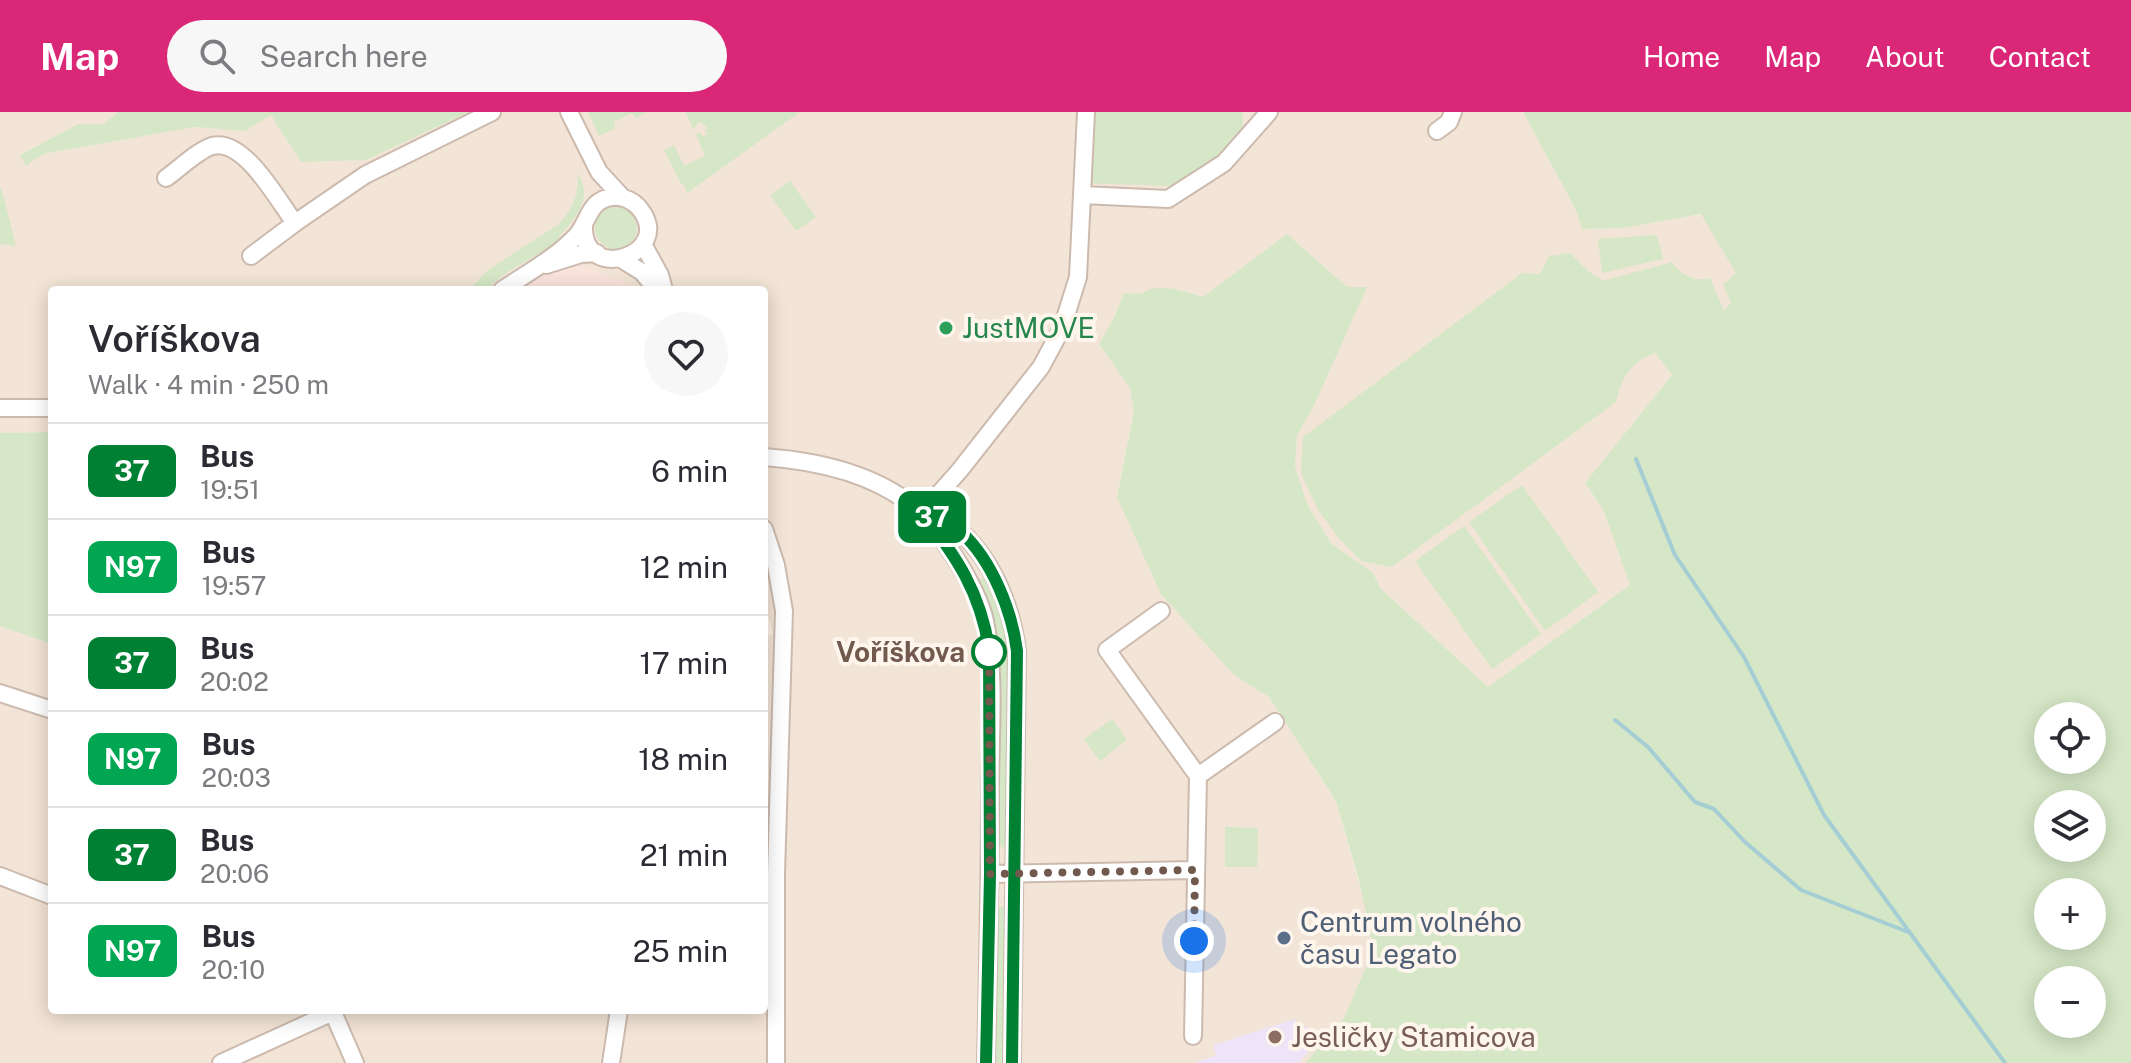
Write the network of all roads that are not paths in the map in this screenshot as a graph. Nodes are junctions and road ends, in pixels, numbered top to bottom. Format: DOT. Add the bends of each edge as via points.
graph roads {
  1 [pos="492,112"];
  2 [pos="569,112"];
  3 [pos="1086,112"];
  4 [pos="1269,112"];
  5 [pos="1453,112"];
  6 [pos="1437,131"];
  7 [pos="599,172"];
  8 [pos="166,178"];
  9 [pos="1082,195"];
  10 [pos="623,198"];
  11 [pos="596,203"];
  12 [pos="295,223"];
  13 [pos="584,224"];
  14 [pos="643,244"];
  15 [pos="597,253"];
  16 [pos="251,256"];
  17 [pos="621,259"];
  18 [pos="536,268"];
  19 [pos="508,286"];
  20 [pos="654,286"];
  21 [pos="663,286"];
  22 [pos="0,408"];
  23 [pos="48,408"];
  24 [pos="768,457"];
  25 [pos="922,513"];
  26 [pos="768,541"];
  27 [pos="1161,611"];
  28 [pos="0,693"];
  29 [pos="48,709"];
  30 [pos="1275,722"];
  31 [pos="1198,776"];
  32 [pos="1195,870"];
  33 [pos="1014,873"];
  34 [pos="990,874"];
  35 [pos="0,876"];
  36 [pos="48,894"];
  37 [pos="326,1014"];
  38 [pos="333,1014"];
  39 [pos="618,1014"];
  40 [pos="1193,1036"];
  41 [pos="221,1063"];
  42 [pos="355,1063"];
  43 [pos="611,1063"];
  44 [pos="776,1063"];
  45 [pos="986,1063"];
  46 [pos="1012,1063"];
  1 -- 12 [label="street" via="374,170"];
  2 -- 7 [label="street"];
  3 -- 9 [label="street"];
  4 -- 9 [label="street" via="1224,163 1168,199"];
  5 -- 6 [label="street"];
  7 -- 10 [label="street"];
  7 -- 11 [label="street"];
  8 -- 12 [label="street" via="210,146 227,144 243,154"];
  9 -- 25 [label="street" via="1078,277 1062,328 1041,367"];
  10 -- 11 [label="street"];
  10 -- 14 [label="street" via="644,215"];
  11 -- 13 [label="street"];
  12 -- 16 [label="street"];
  13 -- 15 [label="street" via="587,241"];
  13 -- 18 [label="street"];
  14 -- 17 [label="street"];
  14 -- 21 [label="street"];
  15 -- 17 [label="street"];
  15 -- 18 [label="street"];
  17 -- 20 [label="street"];
  18 -- 19 [label="street"];
  22 -- 23 [label="street"];
  24 -- 25 [label="street" via="845,471"];
  25 -- 33 [label="street" via="961,532 997,582 1014,631"];
  25 -- 34 [label="street" via="966,574 984,617 990,657"];
  26 -- 44 [label="street" via="784,611"];
  27 -- 31 [label="street" via="1107,650"];
  28 -- 29 [label="street"];
  30 -- 31 [label="street"];
  31 -- 32 [label="street"];
  32 -- 33 [label="street"];
  32 -- 40 [label="street"];
  33 -- 34 [label="street"];
  33 -- 46 [label="street"];
  34 -- 45 [label="street"];
  35 -- 36 [label="street"];
  37 -- 41 [label="street"];
  38 -- 42 [label="street"];
  39 -- 43 [label="street"];
}
